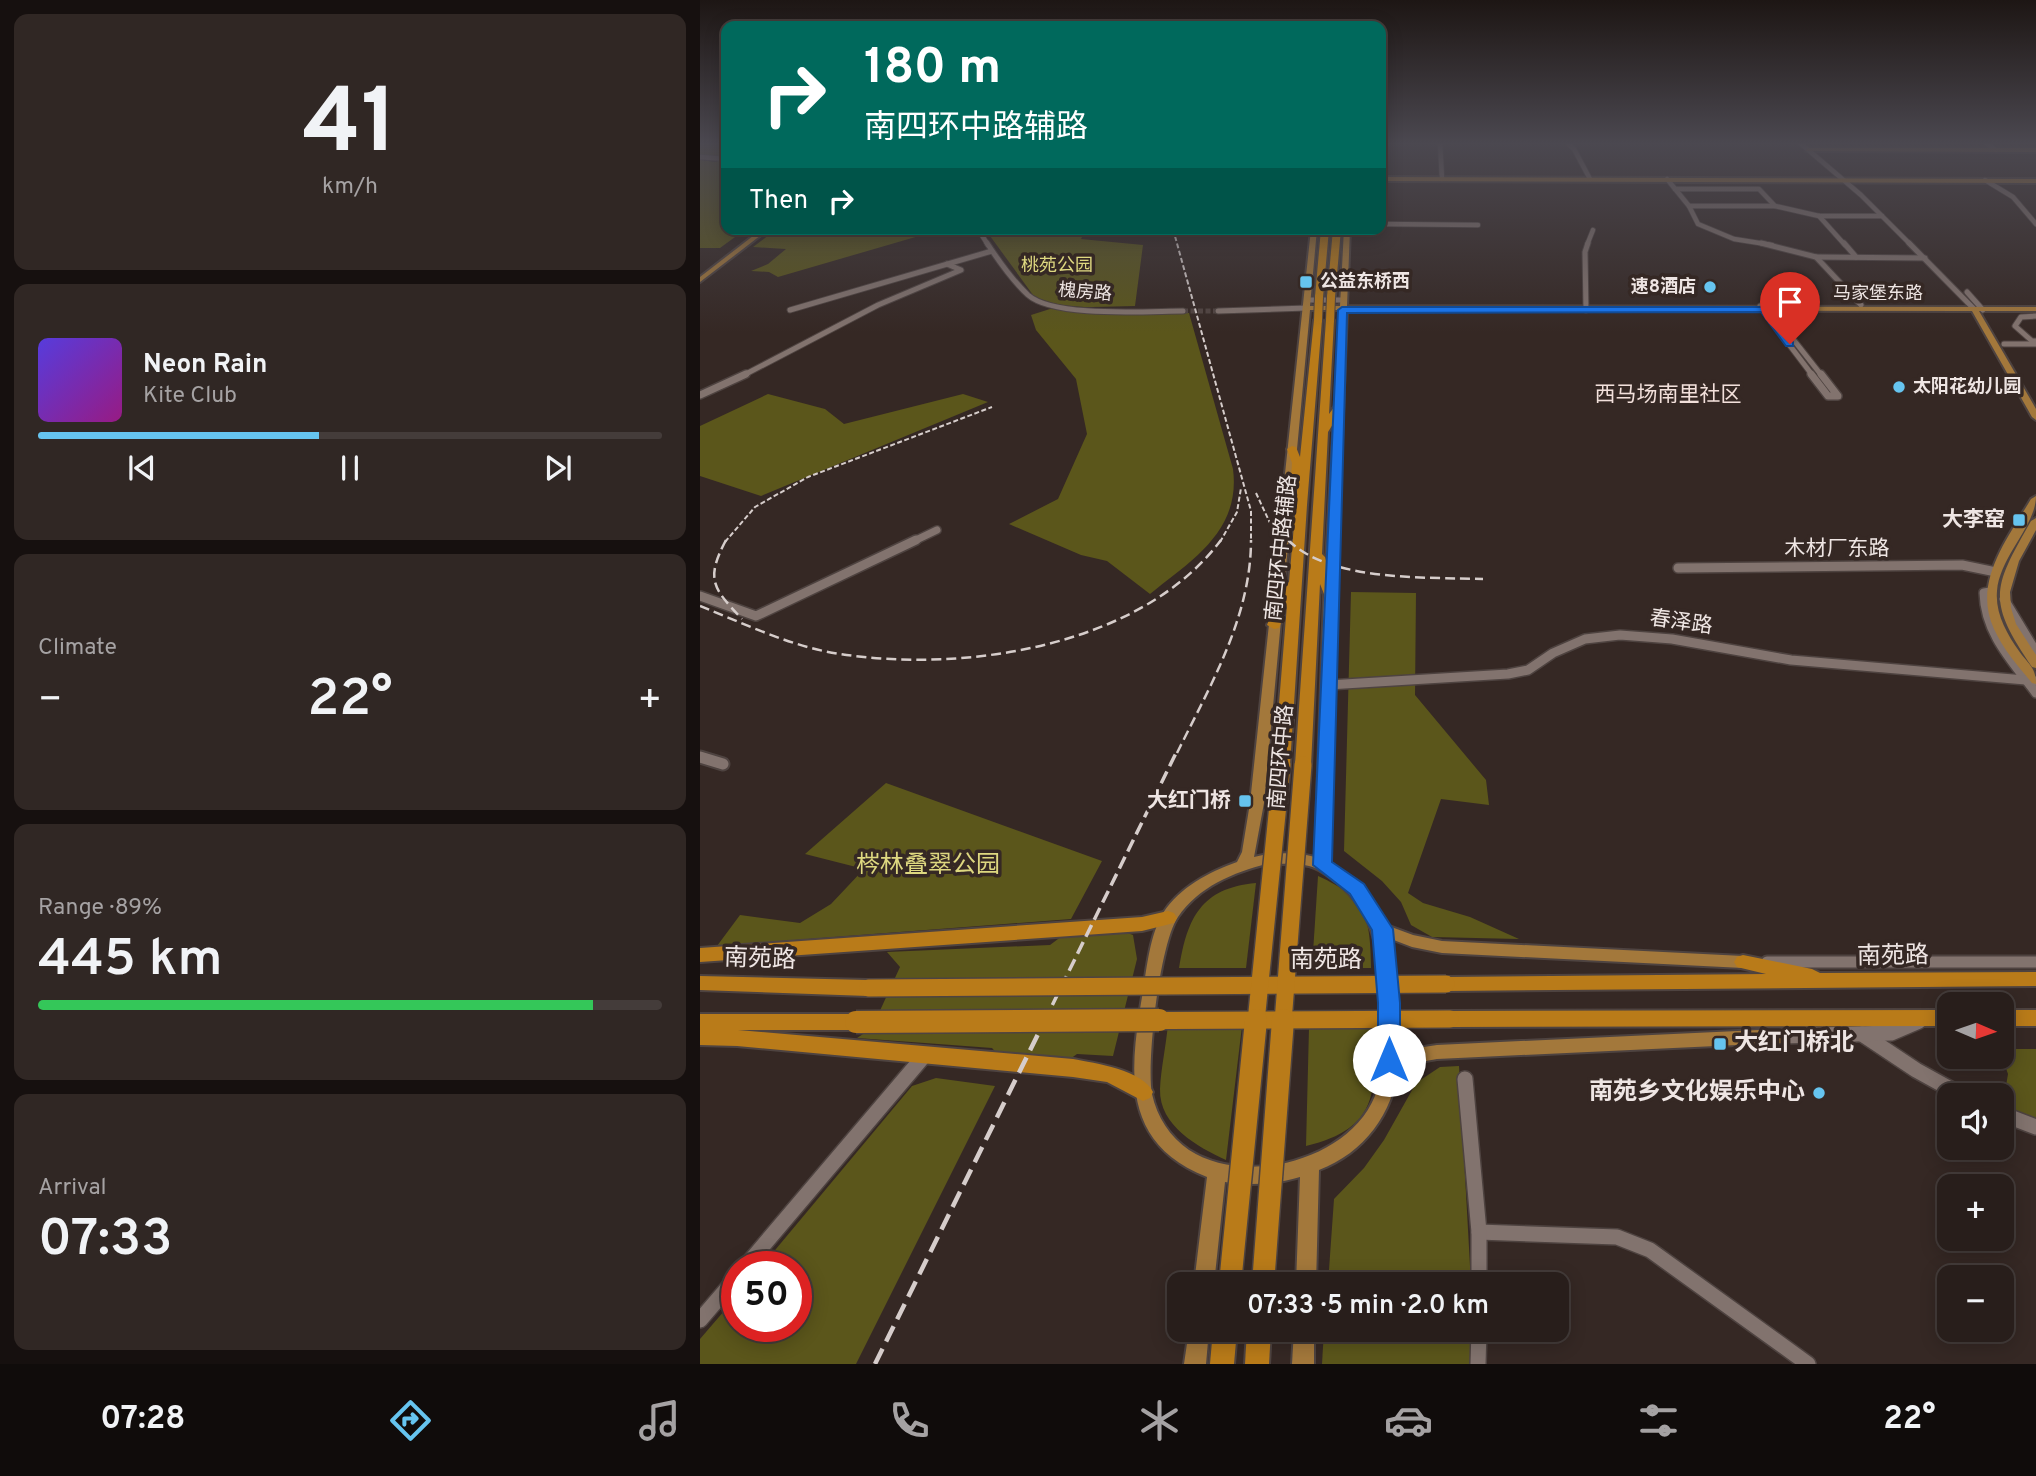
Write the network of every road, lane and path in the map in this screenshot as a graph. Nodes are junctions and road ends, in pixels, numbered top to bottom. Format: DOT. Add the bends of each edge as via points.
graph roads {
  1 [pos="1689,206"];
  2 [pos="1775,206"];
  3 [pos="1871,206"];
  4 [pos="1876,206"];
  5 [pos="2020,206"];
  6 [pos="1819,216"];
  7 [pos="1882,216"];
  8 [pos="1386,224"];
  9 [pos="2036,224"];
  10 [pos="1478,225"];
  11 [pos="1592,230"];
  12 [pos="748,235"];
  13 [pos="758,235"];
  14 [pos="982,235"];
  15 [pos="1315,235"];
  16 [pos="1320,235"];
  17 [pos="1324,235"];
  18 [pos="1337,235"];
  19 [pos="1341,235"];
  20 [pos="1347,235"];
  21 [pos="1324,241"];
  22 [pos="1347,241"];
  23 [pos="992,251"];
  24 [pos="1816,257"];
  25 [pos="1856,257"];
  26 [pos="1925,258"];
  27 [pos="947,264"];
  28 [pos="700,270"];
  29 [pos="700,280"];
  30 [pos="1307,304"];
  31 [pos="1861,305"];
  32 [pos="1343,306"];
  33 [pos="1586,307"];
  34 [pos="1765,308"];
  35 [pos="1977,308"];
  36 [pos="790,310"];
  37 [pos="1183,311"];
  38 [pos="1218,311"];
  39 [pos="2035,314"];
  40 [pos="2036,343"];
  41 [pos="2004,344"];
  42 [pos="700,395"];
  43 [pos="2036,401"];
  44 [pos="1338,408"];
  45 [pos="2036,417"];
  46 [pos="1323,433"];
  47 [pos="1292,449"];
  48 [pos="2036,499"];
  49 [pos="1301,505"];
  50 [pos="2036,521"];
  51 [pos="937,530"];
  52 [pos="2031,538"];
  53 [pos="1316,546"];
  54 [pos="1296,564"];
  55 [pos="1678,568"];
  56 [pos="1996,572"];
  57 [pos="700,596"];
  58 [pos="1330,596"];
  59 [pos="2003,598"];
  60 [pos="1274,625"];
  61 [pos="2036,652"];
  62 [pos="2036,664"];
  63 [pos="2034,684"];
  64 [pos="1328,687"];
  65 [pos="700,757"];
  66 [pos="723,764"];
  67 [pos="1242,864"];
  68 [pos="1322,865"];
  69 [pos="1168,918"];
  70 [pos="1382,929"];
  71 [pos="700,956"];
  72 [pos="1743,962"];
  73 [pos="2036,962"];
  74 [pos="2036,979"];
  75 [pos="1845,982"];
  76 [pos="700,983"];
  77 [pos="1927,1018"];
  78 [pos="1937,1018"];
  79 [pos="2014,1018"];
  80 [pos="2036,1018"];
  81 [pos="700,1022"];
  82 [pos="1861,1034"];
  83 [pos="1782,1036"];
  84 [pos="700,1038"];
  85 [pos="924,1056"];
  86 [pos="1389,1060"];
  87 [pos="1465,1079"];
  88 [pos="1940,1083"];
  89 [pos="1143,1092"];
  90 [pos="2014,1119"];
  91 [pos="2036,1127"];
  92 [pos="1310,1163"];
  93 [pos="1217,1172"];
  94 [pos="1479,1232"];
  95 [pos="759,1251"];
  96 [pos="1205,1272"];
  97 [pos="1231,1272"];
  98 [pos="1264,1272"];
  99 [pos="1306,1272"];
  100 [pos="1479,1272"];
  101 [pos="721,1296"];
  102 [pos="700,1320"];
  103 [pos="1198,1342"];
  104 [pos="1225,1342"];
  105 [pos="1258,1342"];
  106 [pos="1304,1342"];
  107 [pos="1479,1342"];
  108 [pos="1195,1364"];
  109 [pos="1222,1364"];
  110 [pos="1256,1364"];
  111 [pos="1303,1364"];
  112 [pos="1478,1364"];
  113 [pos="1808,1364"];
  1 -- 2 [label="street"];
  1 -- 24 [label="street" via="1698,224 1734,239"];
  2 -- 6 [label="street"];
  3 -- 7 [label="street"];
  4 -- 35 [label="street"];
  5 -- 9 [label="street"];
  6 -- 7 [label="street"];
  6 -- 25 [label="street"];
  7 -- 26 [label="street"];
  8 -- 10 [label="street"];
  11 -- 33 [label="street" via="1586,252"];
  12 -- 28 [label="main road"];
  13 -- 29 [label="main road"];
  14 -- 23 [label="street, 槐房路"];
  15 -- 30 [label="main road, 南四环中路辅路"];
  16 -- 21 [label="highway"];
  17 -- 21 [label="highway, 南四环中路"];
  18 -- 46 [label="highway, 南四环中路, bridge"];
  19 -- 22 [label="highway"];
  20 -- 22 [label="main road"];
  21 -- 49 [label="highway, 南四环中路, bridge"];
  22 -- 32 [label="main road"];
  23 -- 27 [label="street"];
  23 -- 37 [label="street, 槐房路" via="1036,300 1080,309"];
  24 -- 25 [label="street"];
  24 -- 31 [label="street"];
  25 -- 26 [label="street"];
  26 -- 35 [label="street"];
  27 -- 36 [label="street"];
  27 -- 42 [label="street" via="961,270 878,305"];
  30 -- 32 [label="main road, 马家堡东路"];
  30 -- 38 [label="street"];
  30 -- 47 [label="main road, 南四环中路辅路"];
  31 -- 34 [label="main road, 马家堡东路"];
  31 -- 35 [label="main road, 马家堡东路"];
  32 -- 33 [label="main road, 马家堡东路"];
  32 -- 44 [label="main road"];
  33 -- 34 [label="main road, 马家堡东路"];
  34 -- 34 [label="street" via="1828,396 1838,396"];
  34 -- 35 [label="main road, 马家堡东路"];
  35 -- 39 [label="main road, 马家堡东路"];
  35 -- 41 [label="main road"];
  35 -- 45 [label="main road"];
  39 -- 40 [label="street" via="2021,317 2015,326"];
  40 -- 41 [label="street"];
  41 -- 43 [label="main road"];
  44 -- 46 [label="highway"];
  44 -- 58 [label="main road"];
  46 -- 53 [label="highway, 南四环中路"];
  47 -- 49 [label="highway" via="1297,463 1295,491"];
  47 -- 60 [label="main road, 南四环中路辅路"];
  48 -- 56 [label="main road"];
  49 -- 54 [label="highway, 南四环中路"];
  50 -- 52 [label="main road"];
  51 -- 57 [label="street" via="756,616"];
  52 -- 59 [label="main road" via="2003,586"];
  53 -- 58 [label="highway"];
  53 -- 98 [label="highway, 南四环中路, bridge"];
  54 -- 60 [label="highway"];
  54 -- 97 [label="highway, 南四环中路, bridge" via="1282,765"];
  55 -- 56 [label="street, 木材厂东路" via="1962,565"];
  56 -- 63 [label="main road" via="1990,592 1997,633"];
  58 -- 64 [label="main road"];
  59 -- 61 [label="street"];
  59 -- 62 [label="main road" via="2015,632"];
  60 -- 67 [label="main road, 南四环中路辅路" via="1257,803 1249,852"];
  63 -- 64 [label="street, 春泽路" via="1791,663 1622,639 1588,643 1533,673 1510,678"];
  64 -- 68 [label="main road"];
  65 -- 66 [label="street"];
  67 -- 68 [label="main road" via="1300,859"];
  67 -- 69 [label="main road" via="1210,880"];
  68 -- 70 [label="main road" via="1357,889"];
  69 -- 71 [label="highway" via="1142,924"];
  69 -- 89 [label="main road" via="1148,1001"];
  70 -- 72 [label="main road" via="1442,947"];
  70 -- 86 [label="main road"];
  72 -- 73 [label="street"];
  72 -- 75 [label="highway"];
  74 -- 75 [label="highway, 南苑路"];
  75 -- 76 [label="highway, 南苑路, bridge" via="868,988"];
  77 -- 78 [label="highway"];
  77 -- 81 [label="highway, bridge"];
  77 -- 82 [label="street" via="1891,1033"];
  79 -- 80 [label="highway"];
  82 -- 83 [label="street"];
  82 -- 88 [label="street"];
  83 -- 86 [label="main road" via="1437,1052"];
  84 -- 85 [label="highway"];
  85 -- 89 [label="highway" via="1111,1074"];
  85 -- 95 [label="street"];
  86 -- 92 [label="main road" via="1383,1099 1371,1119 1354,1139"];
  87 -- 94 [label="street"];
  89 -- 93 [label="main road" via="1156,1127 1170,1146"];
  90 -- 91 [label="street"];
  92 -- 93 [label="main road" via="1283,1174 1254,1177"];
  92 -- 99 [label="main road"];
  93 -- 96 [label="main road"];
  94 -- 100 [label="street"];
  94 -- 113 [label="street" via="1617,1237 1650,1250"];
  101 -- 102 [label="street"];
  103 -- 108 [label="main road"];
  104 -- 109 [label="highway"];
  105 -- 110 [label="highway"];
  106 -- 111 [label="main road"];
  107 -- 112 [label="street"];
}
